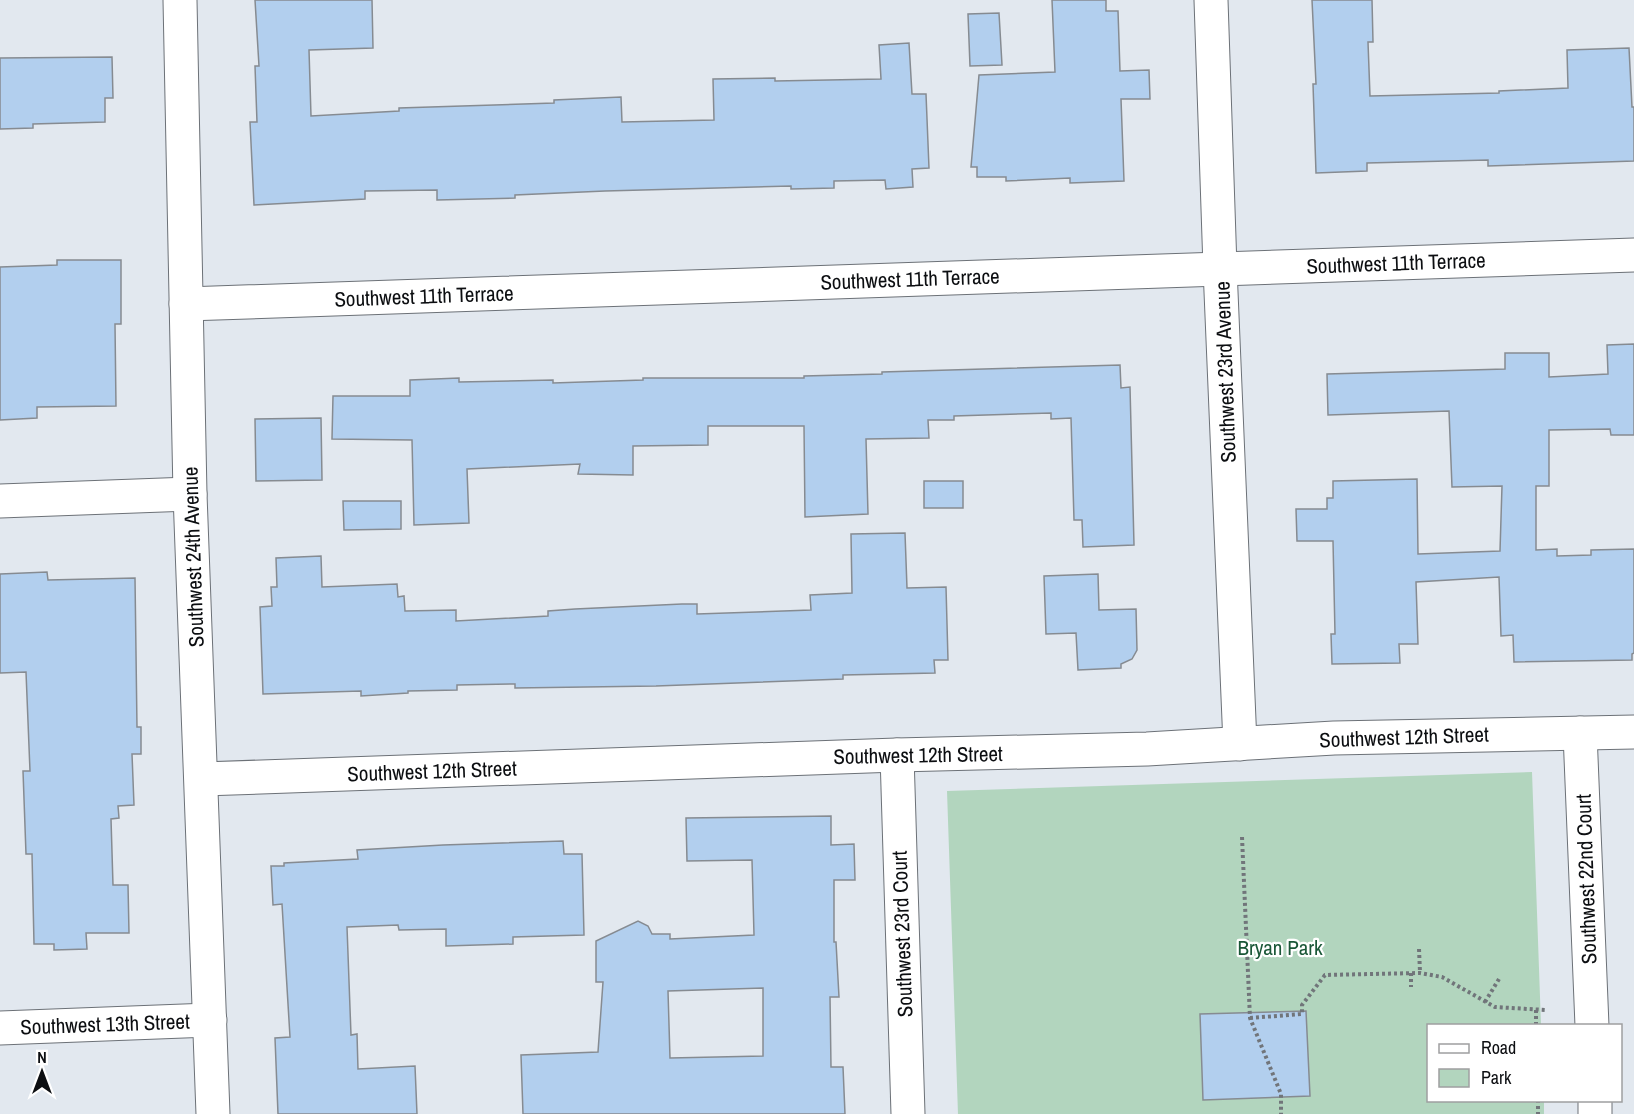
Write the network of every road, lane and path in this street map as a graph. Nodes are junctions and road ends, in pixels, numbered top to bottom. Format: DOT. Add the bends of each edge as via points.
graph roads {
  1 [pos="180,0"];
  2 [pos="1211,0"];
  3 [pos="1634,255"];
  4 [pos="1220,268"];
  5 [pos="186,304"];
  6 [pos="190,494"];
  7 [pos="0,501"];
  8 [pos="1634,732"];
  9 [pos="1580,734"];
  10 [pos="1240,744"];
  11 [pos="897,755"];
  12 [pos="202,779"];
  13 [pos="1242,837"];
  14 [pos="1419,949"];
  15 [pos="1411,973"];
  16 [pos="1420,973"];
  17 [pos="1499,980"];
  18 [pos="1411,987"];
  19 [pos="1485,1002"];
  20 [pos="1536,1010"];
  21 [pos="1545,1010"];
  22 [pos="1250,1018"];
  23 [pos="210,1020"];
  24 [pos="1536,1024"];
  25 [pos="1592,1024"];
  26 [pos="0,1029"];
  27 [pos="213,1114"];
  28 [pos="908,1114"];
  29 [pos="1281,1114"];
  1 -- 5 [label="street, Southwest 24th Avenue"];
  2 -- 4 [label="street, Southwest 23rd Avenue"];
  3 -- 4 [label="street, Southwest 11th Terrace"];
  4 -- 5 [label="street, Southwest 11th Terrace"];
  4 -- 10 [label="street, Southwest 23rd Avenue"];
  5 -- 6 [label="street, Southwest 24th Avenue"];
  6 -- 7 [label="street"];
  6 -- 12 [label="street, Southwest 24th Avenue"];
  8 -- 9 [label="street, Southwest 12th Street"];
  9 -- 10 [label="street, Southwest 12th Street" via="1334,738"];
  9 -- 25 [label="street, Southwest 22nd Court"];
  10 -- 11 [label="street, Southwest 12th Street"];
  11 -- 12 [label="street, Southwest 12th Street"];
  11 -- 28 [label="street, Southwest 23rd Court"];
  12 -- 23 [label="street, Southwest 24th Avenue"];
  13 -- 22 [label="path"];
  14 -- 16 [label="path"];
  15 -- 16 [label="path"];
  15 -- 18 [label="path"];
  15 -- 22 [label="path" via="1325,975 1302,1005 1302,1014"];
  16 -- 19 [label="path" via="1442,977"];
  17 -- 19 [label="path"];
  19 -- 20 [label="path" via="1499,1009"];
  20 -- 21 [label="path"];
  20 -- 24 [label="path"];
  22 -- 29 [label="path" via="1281,1094"];
  23 -- 26 [label="street, Southwest 13th Street"];
  23 -- 27 [label="street, Southwest 24th Avenue"];
}
